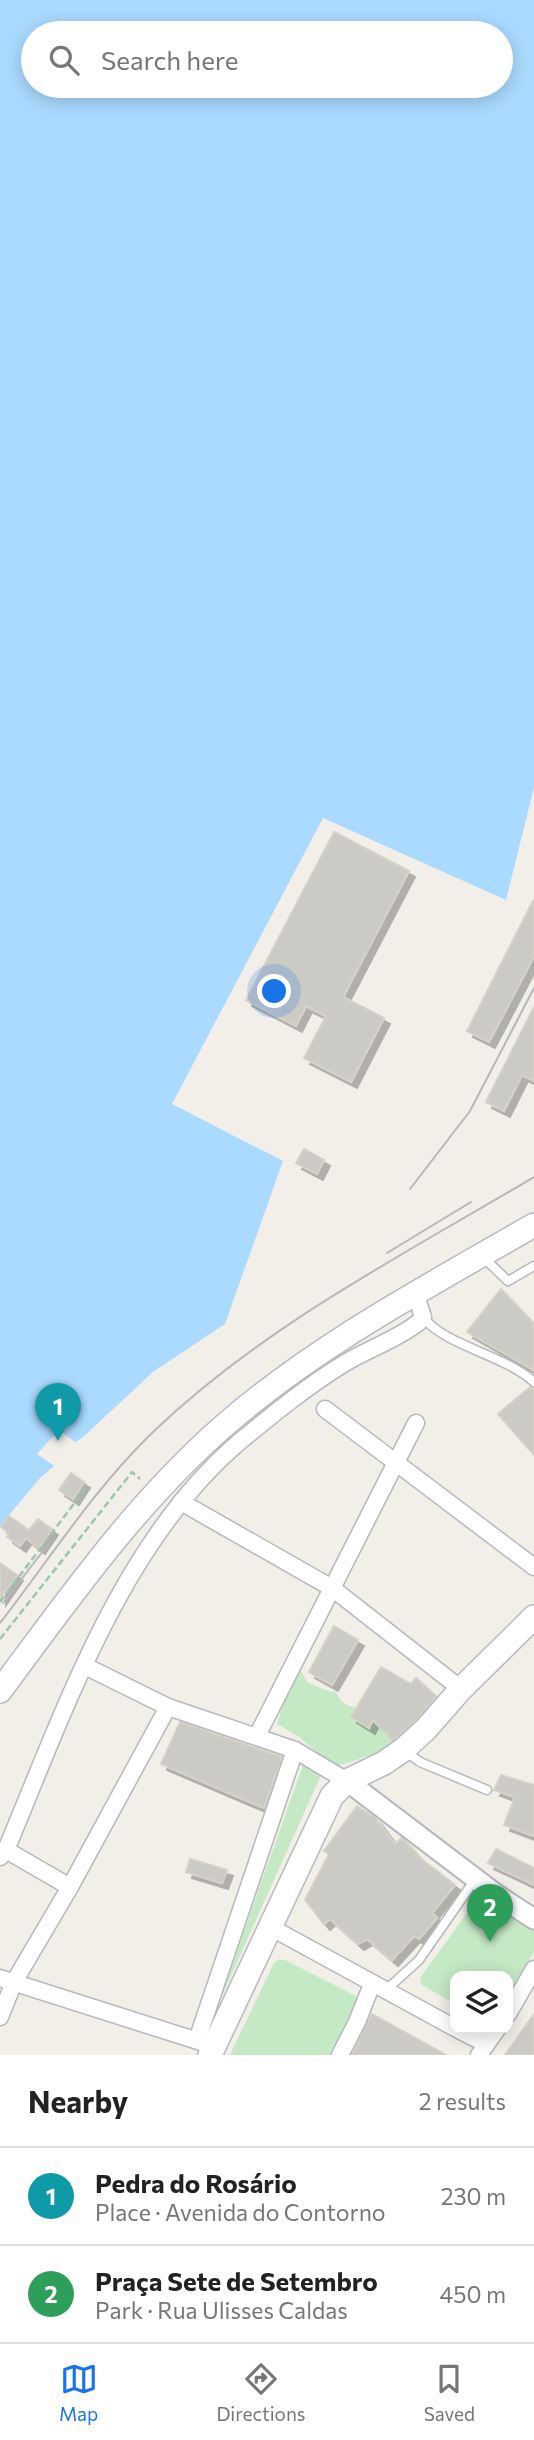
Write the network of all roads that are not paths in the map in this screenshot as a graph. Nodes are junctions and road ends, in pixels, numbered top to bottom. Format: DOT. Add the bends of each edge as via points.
graph roads {
  1 [pos="534,1225"];
  2 [pos="481,1255"];
  3 [pos="534,1266"];
  4 [pos="417,1307"];
  5 [pos="534,1382"];
  6 [pos="326,1409"];
  7 [pos="416,1423"];
  8 [pos="396,1462"];
  9 [pos="181,1502"];
  10 [pos="534,1567"];
  11 [pos="332,1588"];
  12 [pos="534,1617"];
  13 [pos="85,1666"];
  14 [pos="461,1689"];
  15 [pos="0,1691"];
  16 [pos="168,1707"];
  17 [pos="257,1736"];
  18 [pos="295,1750"];
  19 [pos="403,1750"];
  20 [pos="346,1781"];
  21 [pos="487,1790"];
  22 [pos="3,1854"];
  23 [pos="476,1878"];
  24 [pos="70,1887"];
  25 [pos="534,1919"];
  26 [pos="270,1927"];
  27 [pos="534,1969"];
  28 [pos="7,1980"];
  29 [pos="379,1987"];
  30 [pos="513,2005"];
  31 [pos="0,2017"];
  32 [pos="450,2025"];
  33 [pos="463,2034"];
  34 [pos="494,2034"];
  35 [pos="207,2047"];
  36 [pos="483,2050"];
  37 [pos="340,2055"];
  1 -- 2 [label="main road"];
  2 -- 3 [label="lane" via="508,1281"];
  2 -- 4 [label="main road"];
  4 -- 5 [label="lane" via="442,1334 499,1359"];
  4 -- 9 [label="street" via="413,1327 342,1365 277,1411 209,1469"];
  4 -- 15 [label="main road" via="359,1328 293,1371 227,1423 165,1481"];
  6 -- 8 [label="street"];
  7 -- 8 [label="street"];
  8 -- 10 [label="street"];
  8 -- 11 [label="street"];
  9 -- 11 [label="street"];
  9 -- 13 [label="street" via="108,1617"];
  11 -- 14 [label="street"];
  11 -- 17 [label="street"];
  12 -- 14 [label="main road"];
  13 -- 16 [label="street"];
  13 -- 22 [label="street"];
  14 -- 19 [label="main road"];
  16 -- 17 [label="street"];
  16 -- 24 [label="street"];
  17 -- 18 [label="street"];
  18 -- 20 [label="street"];
  18 -- 35 [label="street"];
  19 -- 20 [label="main road"];
  19 -- 21 [label="lane" via="419,1762"];
  20 -- 23 [label="street"];
  20 -- 26 [label="main road" via="332,1797"];
  22 -- 24 [label="street"];
  23 -- 25 [label="street"];
  23 -- 29 [label="lane" via="419,1960"];
  24 -- 28 [label="street"];
  26 -- 29 [label="street"];
  26 -- 35 [label="main road"];
  27 -- 30 [label="street"];
  28 -- 31 [label="street"];
  28 -- 35 [label="street"];
  29 -- 32 [label="street"];
  29 -- 37 [label="street"];
  33 -- 36 [label="street"];
  34 -- 36 [label="street"];
}
